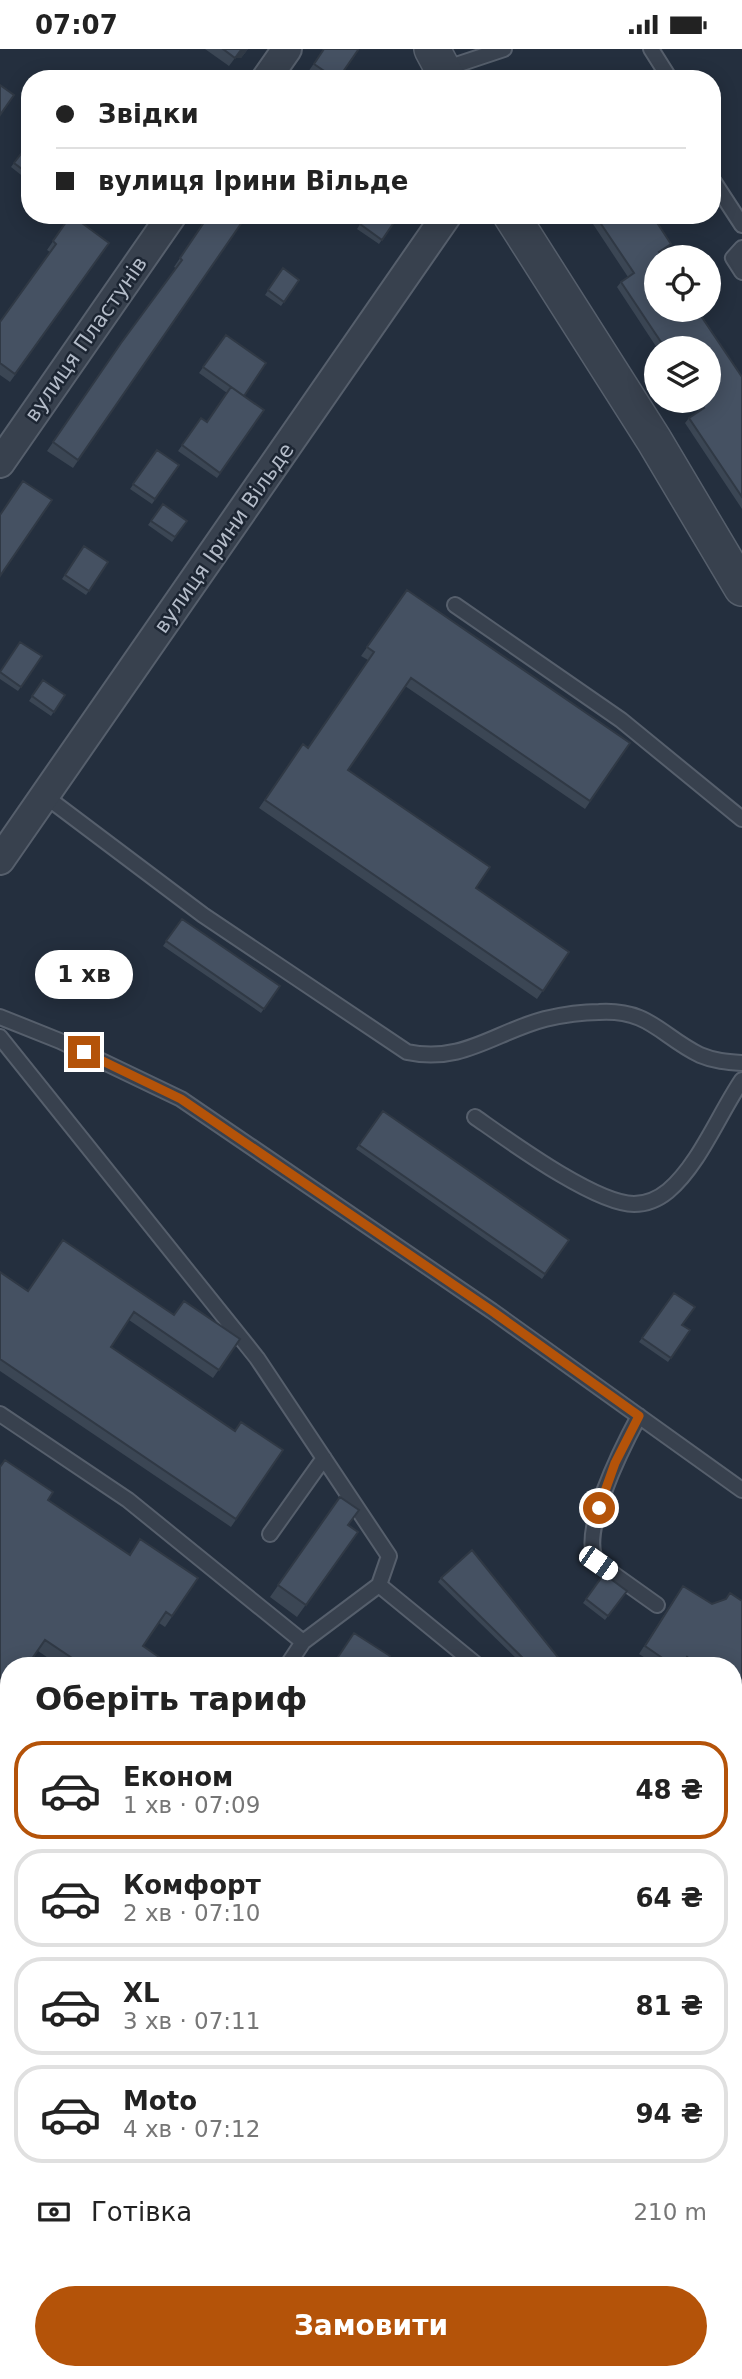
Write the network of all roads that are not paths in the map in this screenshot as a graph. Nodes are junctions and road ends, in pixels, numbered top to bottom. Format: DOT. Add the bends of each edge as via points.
graph roads {
  1 [pos="287,49"];
  2 [pos="504,49"];
  3 [pos="651,49"];
  4 [pos="442,66"];
  5 [pos="272,70"];
  6 [pos="664,70"];
  7 [pos="721,193"];
  8 [pos="166,224"];
  9 [pos="441,224"];
  10 [pos="517,224"];
  11 [pos="742,225"];
  12 [pos="742,248"];
  13 [pos="742,272"];
  14 [pos="0,463"];
  15 [pos="742,588"];
  16 [pos="455,605"];
  17 [pos="45,796"];
  18 [pos="742,819"];
  19 [pos="0,860"];
  20 [pos="0,1017"];
  21 [pos="0,1037"];
  22 [pos="742,1063"];
  23 [pos="742,1080"];
  24 [pos="475,1117"];
  25 [pos="0,1415"];
  26 [pos="639,1416"];
  27 [pos="324,1458"];
  28 [pos="742,1490"];
  29 [pos="270,1534"];
  30 [pos="379,1585"];
  31 [pos="657,1605"];
  32 [pos="303,1642"];
  33 [pos="293,1657"];
  34 [pos="467,1657"];
  1 -- 5 [label="street"];
  2 -- 4 [label="lane"];
  3 -- 6 [label="lane"];
  7 -- 11 [label="lane"];
  8 -- 14 [label="street, вулиця Пластунів"];
  9 -- 17 [label="street, вулиця Ірини Вільде"];
  10 -- 15 [label="street"];
  12 -- 13 [label="lane" via="733,258"];
  16 -- 18 [label="lane" via="621,720"];
  17 -- 19 [label="street, вулиця Ірини Вільде"];
  17 -- 22 [label="lane" via="204,915 407,1052 458,1053 545,1019 616,1011 655,1024 700,1055"];
  20 -- 26 [label="lane" via="181,1099"];
  21 -- 27 [label="lane" via="257,1358"];
  23 -- 24 [label="lane" via="687,1169 653,1202 631,1204 596,1192 544,1165"];
  25 -- 32 [label="lane" via="128,1500"];
  26 -- 28 [label="lane"];
  26 -- 31 [label="lane" via="599,1508 593,1557"];
  27 -- 29 [label="lane"];
  27 -- 30 [label="lane" via="389,1556"];
  30 -- 32 [label="lane"];
  30 -- 34 [label="lane"];
  32 -- 33 [label="lane"];
}
